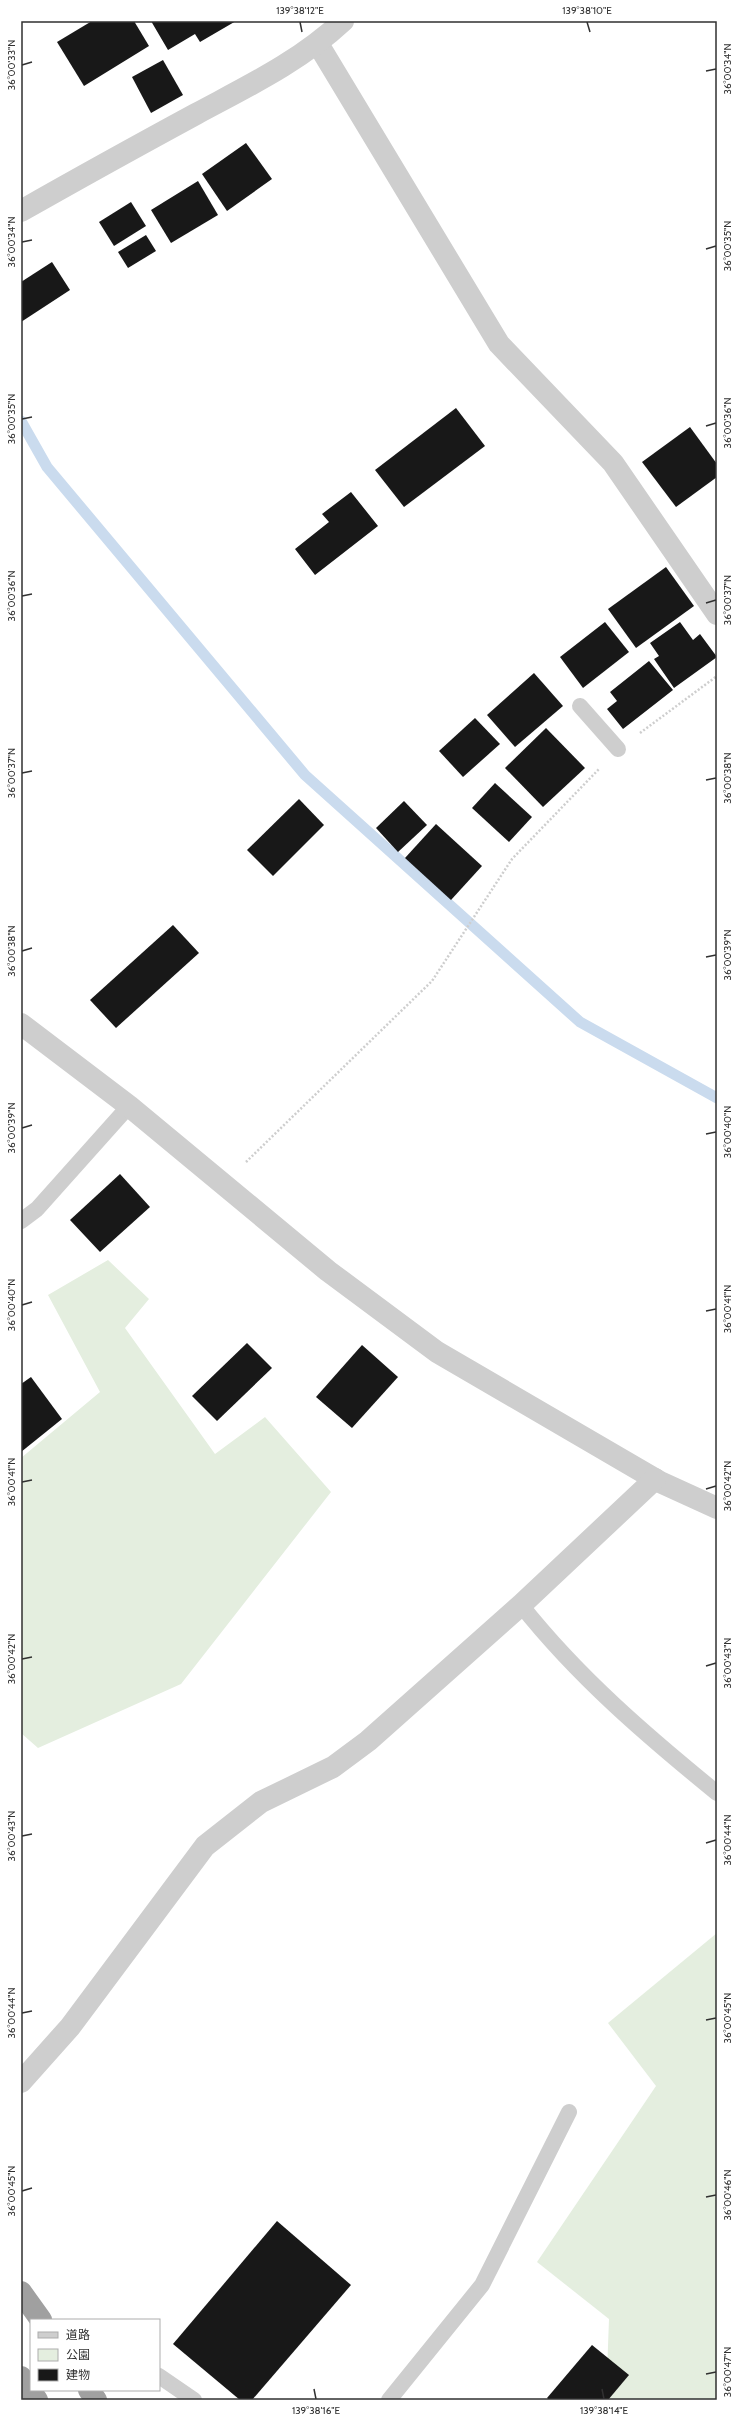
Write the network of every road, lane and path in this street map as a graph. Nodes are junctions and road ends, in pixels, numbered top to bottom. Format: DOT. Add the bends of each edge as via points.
graph roads {
  1 [pos="343,21"];
  2 [pos="318,44"];
  3 [pos="21,211"];
  4 [pos="717,614"];
  5 [pos="717,676"];
  6 [pos="580,706"];
  7 [pos="618,749"];
  8 [pos="21,1024"];
  9 [pos="129,1106"];
  10 [pos="224,1184"];
  11 [pos="21,1221"];
  12 [pos="655,1479"];
  13 [pos="717,1508"];
  14 [pos="522,1605"];
  15 [pos="717,1793"];
  16 [pos="21,2082"];
  17 [pos="569,2112"];
  18 [pos="21,2292"];
  19 [pos="40,2319"];
  20 [pos="21,2377"];
  21 [pos="160,2377"];
  22 [pos="30,2390"];
  23 [pos="31,2391"];
  24 [pos="90,2391"];
  25 [pos="37,2400"];
  26 [pos="96,2400"];
  27 [pos="194,2400"];
  28 [pos="389,2400"];
  1 -- 2 [label="street"];
  2 -- 3 [label="street" via="283,67 95,168"];
  2 -- 4 [label="street" via="499,344 613,463"];
  5 -- 7 [label="path"];
  6 -- 7 [label="lane"];
  7 -- 10 [label="path" via="512,859 432,981"];
  8 -- 9 [label="street"];
  9 -- 10 [label="street"];
  9 -- 11 [label="lane" via="37,1209"];
  10 -- 12 [label="street" via="328,1271 437,1352"];
  12 -- 13 [label="street"];
  12 -- 14 [label="street"];
  14 -- 15 [label="lane" via="609,1702"];
  14 -- 16 [label="street" via="368,1742 333,1767 261,1802 205,1846 70,2027"];
  17 -- 28 [label="lane" via="482,2285"];
  18 -- 19 [label="highway"];
  20 -- 22 [label="highway"];
  21 -- 27 [label="lane"];
  23 -- 25 [label="highway"];
  24 -- 26 [label="highway"];
}
